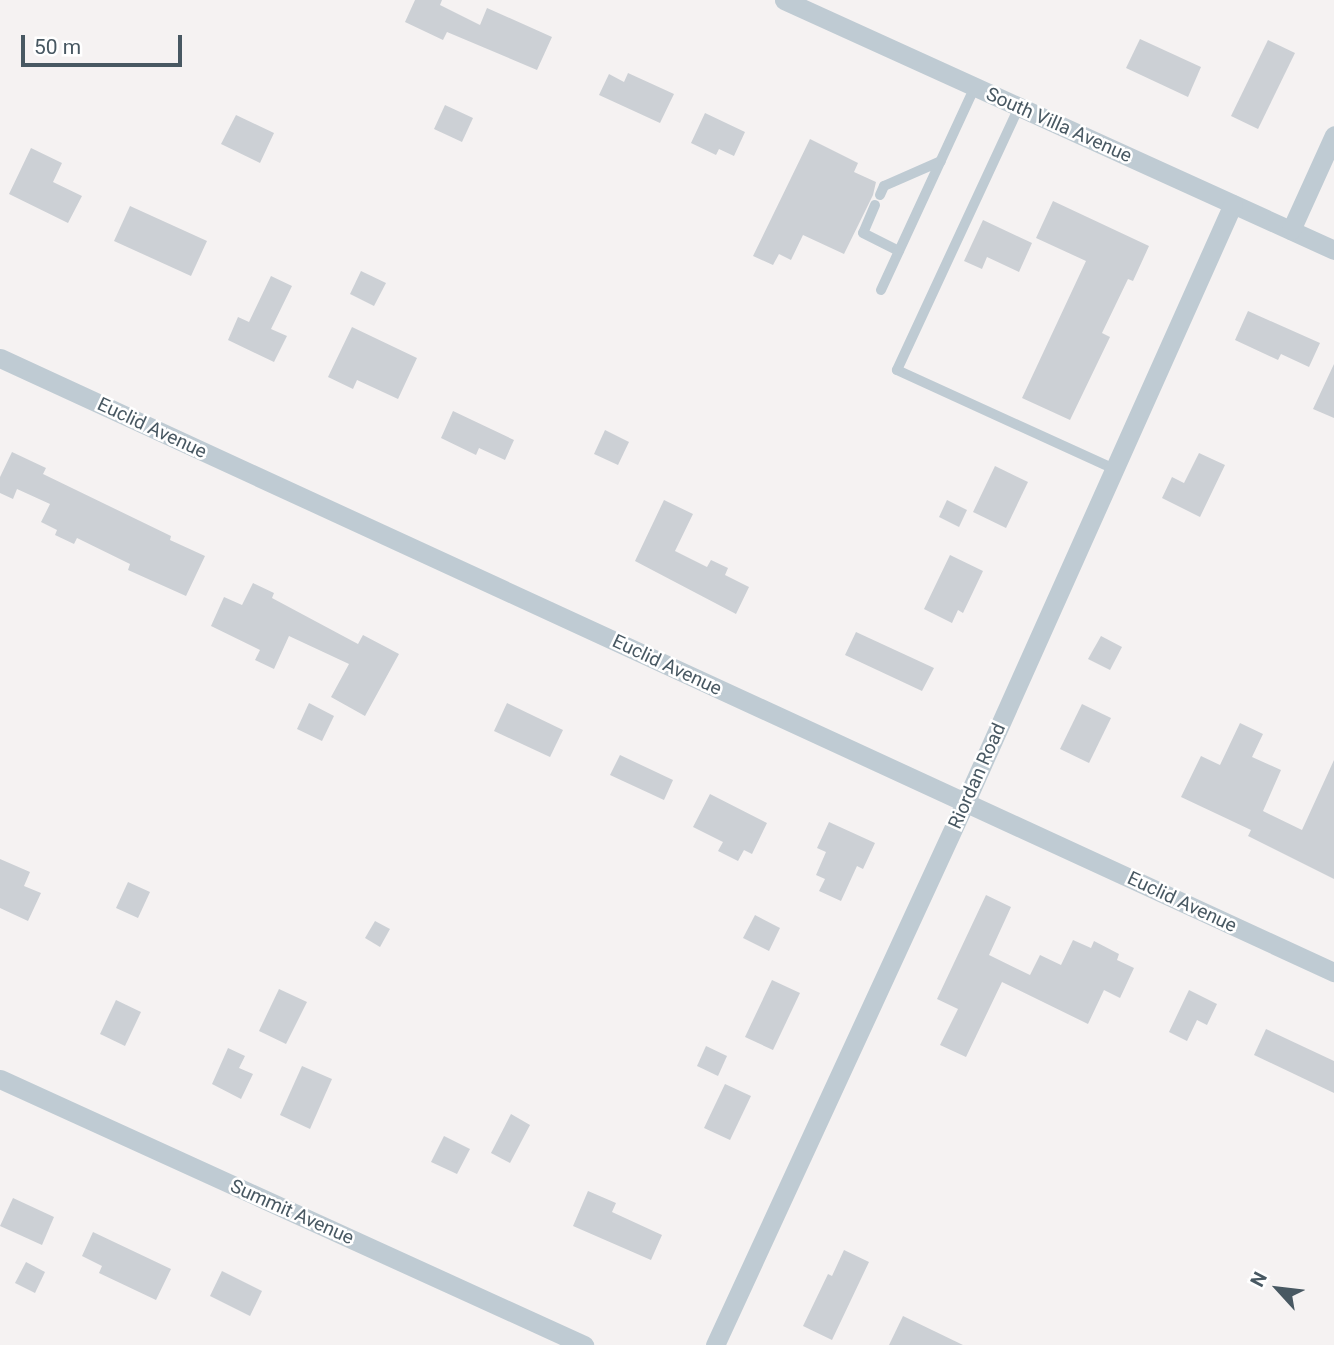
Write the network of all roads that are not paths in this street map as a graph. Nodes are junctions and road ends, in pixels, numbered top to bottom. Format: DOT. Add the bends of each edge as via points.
graph roads {
  1 [pos="784,0"];
  2 [pos="975,87"];
  3 [pos="1019,107"];
  4 [pos="1334,135"];
  5 [pos="941,161"];
  6 [pos="880,195"];
  7 [pos="1233,204"];
  8 [pos="875,205"];
  9 [pos="1291,230"];
  10 [pos="1334,250"];
  11 [pos="899,251"];
  12 [pos="881,290"];
  13 [pos="0,358"];
  14 [pos="1114,469"];
  15 [pos="965,803"];
  16 [pos="1334,972"];
  17 [pos="0,1079"];
  18 [pos="584,1345"];
  19 [pos="715,1345"];
  1 -- 2 [label="street, South Villa Avenue"];
  2 -- 3 [label="street, South Villa Avenue"];
  2 -- 5 [label="lane"];
  3 -- 7 [label="street, South Villa Avenue"];
  3 -- 14 [label="lane" via="897,370"];
  4 -- 9 [label="street"];
  5 -- 6 [label="lane" via="884,186"];
  5 -- 11 [label="lane"];
  7 -- 9 [label="street, South Villa Avenue"];
  7 -- 14 [label="street, Riordan Road"];
  8 -- 11 [label="lane" via="863,233"];
  9 -- 10 [label="street, South Villa Avenue"];
  11 -- 12 [label="lane"];
  13 -- 15 [label="street, Euclid Avenue"];
  14 -- 15 [label="street, Riordan Road"];
  15 -- 16 [label="street, Euclid Avenue"];
  15 -- 19 [label="street, Riordan Road"];
  17 -- 18 [label="street, Summit Avenue"];
}
